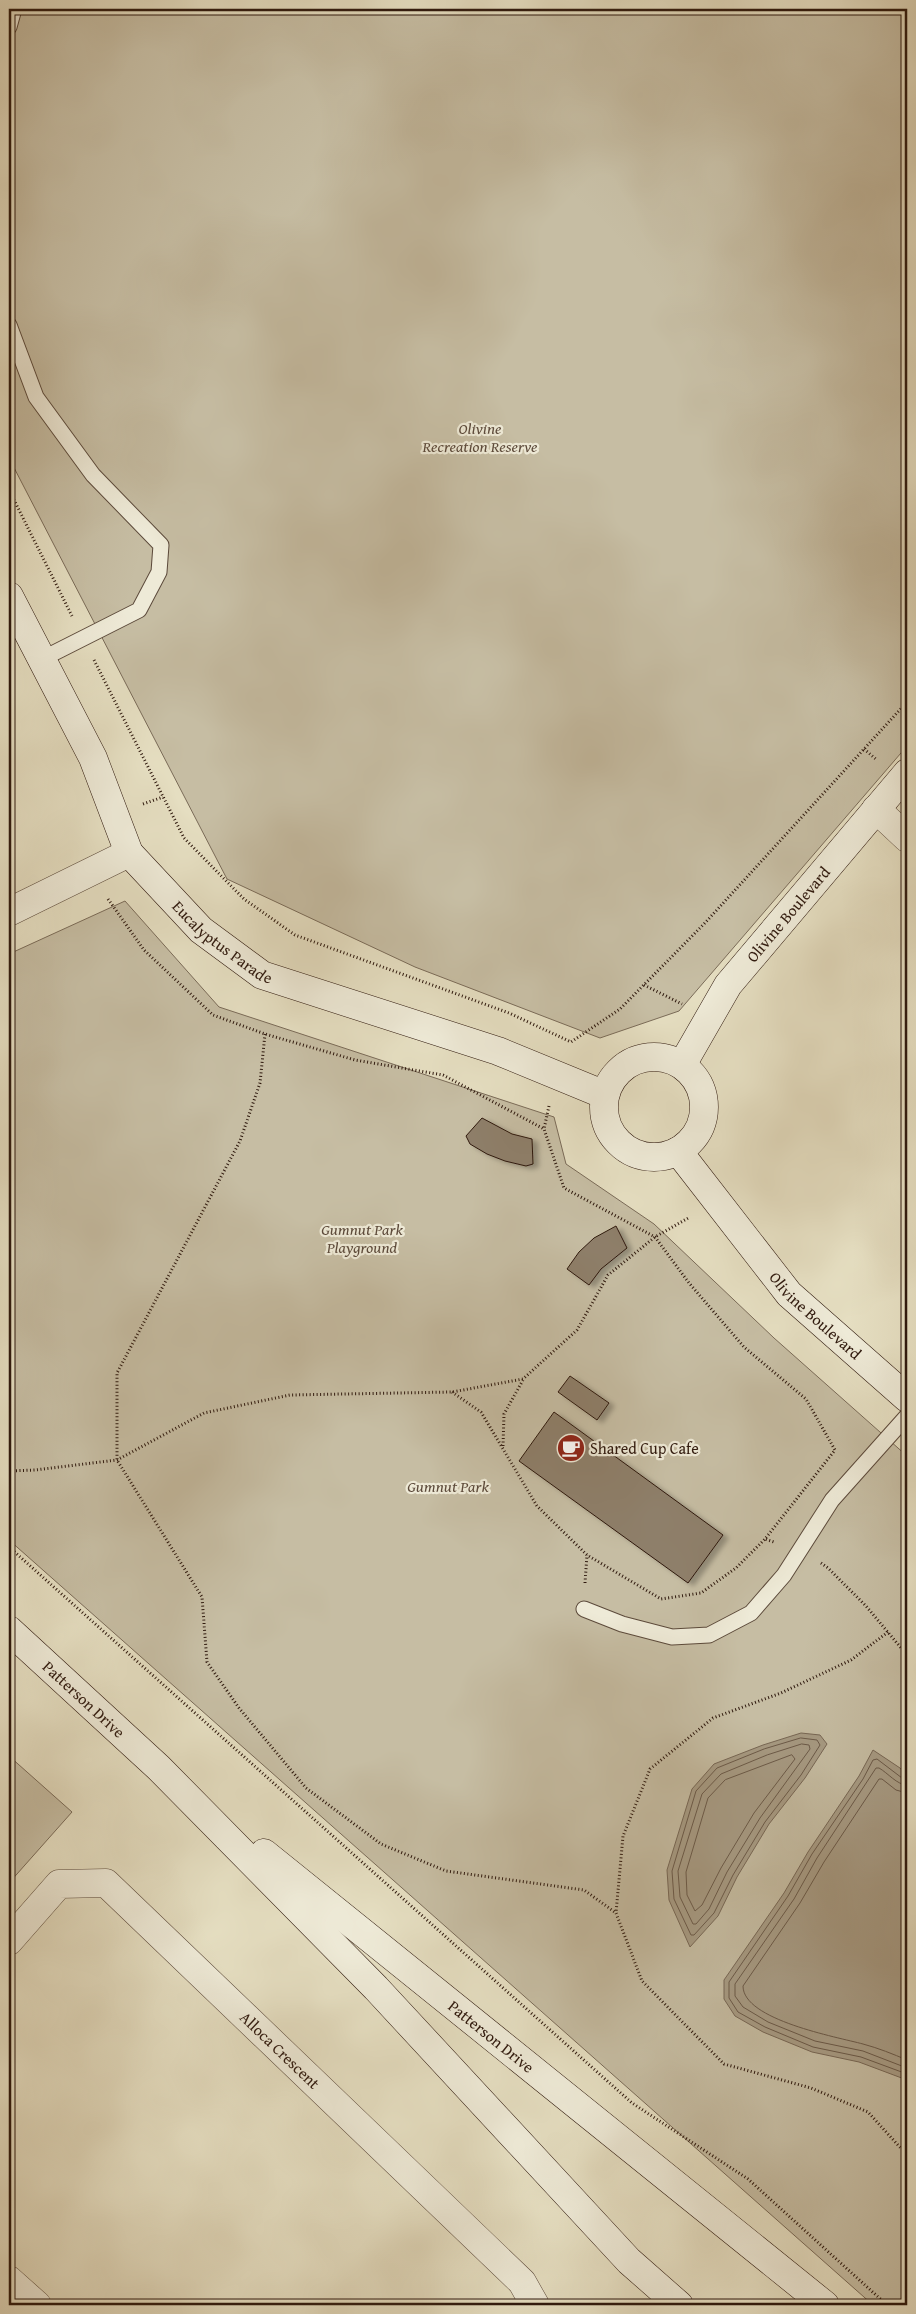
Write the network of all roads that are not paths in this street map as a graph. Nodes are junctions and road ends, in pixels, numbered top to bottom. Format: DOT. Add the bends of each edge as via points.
graph roads {
  1 [pos="14,9"];
  2 [pos="9,27"];
  3 [pos="9,324"];
  4 [pos="9,596"];
  5 [pos="42,659"];
  6 [pos="907,773"];
  7 [pos="876,809"];
  8 [pos="907,838"];
  9 [pos="129,853"];
  10 [pos="9,912"];
  11 [pos="682,1065"];
  12 [pos="604,1095"];
  13 [pos="678,1151"];
  14 [pos="907,1398"];
  15 [pos="907,1416"];
  16 [pos="584,1609"];
  17 [pos="9,1630"];
  18 [pos="159,1768"];
  19 [pos="9,1941"];
  20 [pos="9,2280"];
  21 [pos="37,2305"];
  22 [pos="535,2305"];
  23 [pos="679,2305"];
  24 [pos="825,2305"];
  1 -- 2 [label="lane"];
  3 -- 5 [label="lane" via="36,397 93,475 161,545 159,572 139,610"];
  4 -- 5 [label="street, Eucalyptus Parade"];
  5 -- 9 [label="street, Eucalyptus Parade" via="93,758"];
  6 -- 7 [label="street, Olivine Boulevard"];
  7 -- 8 [label="street"];
  7 -- 11 [label="street, Olivine Boulevard" via="728,985"];
  9 -- 10 [label="street"];
  9 -- 12 [label="street, Eucalyptus Parade" via="201,930 262,975 498,1051"];
  11 -- 12 [label="street" via="657,1057 640,1059 624,1066"];
  11 -- 13 [label="street" via="694,1077 702,1093 704,1110 700,1128"];
  12 -- 13 [label="street" via="604,1116 610,1133 622,1147 644,1157 662,1157"];
  13 -- 14 [label="street, Olivine Boulevard" via="789,1294"];
  15 -- 16 [label="lane" via="832,1500 784,1575 751,1613 709,1635 672,1637 622,1624"];
  17 -- 18 [label="street, Patterson Drive"];
  18 -- 23 [label="street, Patterson Drive" via="376,1988 629,2261"];
  18 -- 24 [label="street, Patterson Drive"];
  19 -- 22 [label="street, Alloca Crescent" via="59,1884 106,1883 522,2282"];
  20 -- 21 [label="street"];
}
